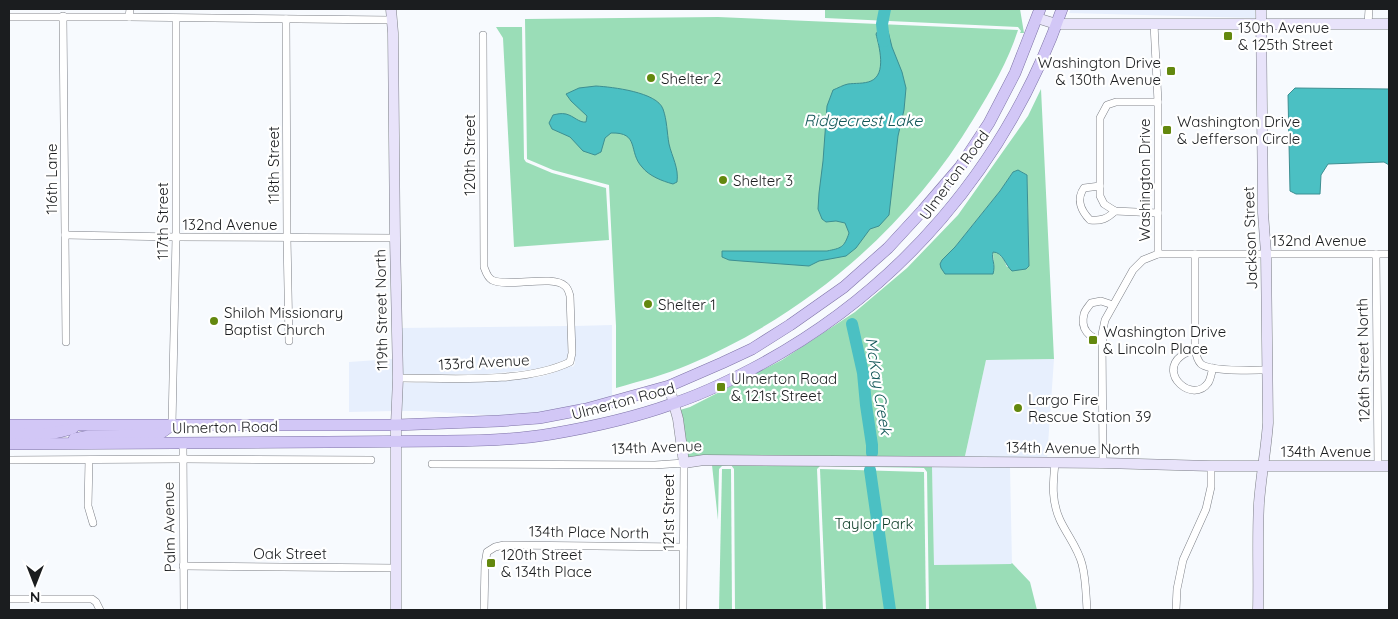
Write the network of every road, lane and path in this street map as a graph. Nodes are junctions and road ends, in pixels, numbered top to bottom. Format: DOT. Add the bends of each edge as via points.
graph roads {
  1 [pos="210,9"];
  2 [pos="391,9"];
  3 [pos="1062,9"];
  4 [pos="1261,9"];
  5 [pos="1369,9"];
  6 [pos="129,13"];
  7 [pos="1039,14"];
  8 [pos="9,16"];
  9 [pos="63,16"];
  10 [pos="176,18"];
  11 [pos="210,18"];
  12 [pos="286,19"];
  13 [pos="391,20"];
  14 [pos="1056,24"];
  15 [pos="1154,24"];
  16 [pos="1261,24"];
  17 [pos="1368,24"];
  18 [pos="1389,24"];
  19 [pos="482,35"];
  20 [pos="1158,102"];
  21 [pos="1100,186"];
  22 [pos="1115,211"];
  23 [pos="1158,213"];
  24 [pos="65,235"];
  25 [pos="176,237"];
  26 [pos="287,238"];
  27 [pos="394,238"];
  28 [pos="1266,253"];
  29 [pos="1158,254"];
  30 [pos="1195,254"];
  31 [pos="1376,254"];
  32 [pos="1389,254"];
  33 [pos="1113,305"];
  34 [pos="289,341"];
  35 [pos="1103,341"];
  36 [pos="66,342"];
  37 [pos="1195,350"];
  38 [pos="570,362"];
  39 [pos="1213,368"];
  40 [pos="1268,370"];
  41 [pos="398,378"];
  42 [pos="669,386"];
  43 [pos="674,404"];
  44 [pos="9,425"];
  45 [pos="81,425"];
  46 [pos="172,425"];
  47 [pos="396,425"];
  48 [pos="9,434"];
  49 [pos="396,442"];
  50 [pos="182,443"];
  51 [pos="9,444"];
  52 [pos="60,444"];
  53 [pos="182,459"];
  54 [pos="9,460"];
  55 [pos="90,460"];
  56 [pos="371,460"];
  57 [pos="883,462"];
  58 [pos="684,463"];
  59 [pos="1055,463"];
  60 [pos="1103,463"];
  61 [pos="432,464"];
  62 [pos="1211,466"];
  63 [pos="1262,466"];
  64 [pos="1378,466"];
  65 [pos="1389,466"];
  66 [pos="93,523"];
  67 [pos="683,547"];
  68 [pos="183,566"];
  69 [pos="396,568"];
  70 [pos="9,599"];
  71 [pos="100,610"];
  72 [pos="184,610"];
  73 [pos="396,610"];
  74 [pos="484,610"];
  75 [pos="683,610"];
  76 [pos="1087,610"];
  77 [pos="1176,610"];
  78 [pos="1258,610"];
  1 -- 11 [label="street"];
  2 -- 13 [label="street, 119th Street North"];
  3 -- 14 [label="main road, Ulmerton Road"];
  4 -- 16 [label="street, Jackson Street"];
  5 -- 17 [label="street"];
  6 -- 9 [label="street"];
  6 -- 10 [label="street"];
  7 -- 14 [label="street"];
  7 -- 42 [label="main road, Ulmerton Road" via="1015,73 989,123 960,167 888,248 844,287 790,326 722,363"];
  8 -- 9 [label="street"];
  9 -- 24 [label="street, 116th Lane"];
  10 -- 11 [label="street"];
  10 -- 25 [label="street, 117th Street"];
  11 -- 12 [label="street"];
  12 -- 13 [label="street"];
  12 -- 26 [label="street, 118th Street"];
  13 -- 27 [label="street, 119th Street North"];
  14 -- 15 [label="street"];
  14 -- 43 [label="main road, Ulmerton Road" via="1028,91 986,160 958,200 903,260 849,308 782,353"];
  15 -- 16 [label="street"];
  15 -- 20 [label="street, Washington Drive"];
  16 -- 17 [label="street"];
  16 -- 28 [label="street, Jackson Street"];
  17 -- 18 [label="street"];
  19 -- 38 [label="street, 120th Street" via="484,267 487,275 501,282 551,281 568,287"];
  20 -- 21 [label="street" via="1116,102 1104,110 1100,118"];
  20 -- 23 [label="street, Washington Drive"];
  21 -- 22 [label="street" via="1104,204"];
  21 -- 22 [label="street" via="1084,188 1080,193 1085,215 1098,221"];
  22 -- 23 [label="street"];
  23 -- 29 [label="street, Washington Drive"];
  24 -- 25 [label="street, 132nd Avenue"];
  24 -- 36 [label="street, 116th Lane"];
  25 -- 26 [label="street, 132nd Avenue"];
  25 -- 46 [label="street, 117th Street"];
  26 -- 27 [label="street, 132nd Avenue"];
  26 -- 34 [label="street, 118th Street"];
  27 -- 41 [label="street, 119th Street North"];
  28 -- 30 [label="street, 132nd Avenue"];
  28 -- 31 [label="street, 132nd Avenue"];
  28 -- 40 [label="street, Jackson Street"];
  29 -- 30 [label="street, 132nd Avenue"];
  29 -- 33 [label="street, Washington Drive" via="1143,260 1133,270"];
  30 -- 37 [label="street"];
  31 -- 32 [label="street, 132nd Avenue"];
  31 -- 64 [label="street, 126th Street North"];
  33 -- 35 [label="street, Washington Drive" via="1105,320"];
  33 -- 35 [label="street" via="1101,301 1092,303 1084,313 1086,331 1092,339"];
  35 -- 60 [label="street, Washington Drive"];
  37 -- 39 [label="street" via="1202,365"];
  37 -- 39 [label="street" via="1183,354 1175,363 1174,373 1179,383 1184,388 1198,390 1209,383"];
  38 -- 41 [label="street, 133rd Avenue" via="544,372 513,376"];
  39 -- 40 [label="street"];
  40 -- 63 [label="street, Jackson Street" via="1268,423"];
  41 -- 47 [label="street, 119th Street North"];
  42 -- 43 [label="street, 121st Street"];
  42 -- 47 [label="main road, Ulmerton Road" via="539,418"];
  43 -- 49 [label="main road, Ulmerton Road" via="550,434 493,440"];
  43 -- 58 [label="street, 121st Street"];
  44 -- 45 [label="main road, Ulmerton Road"];
  45 -- 46 [label="main road, Ulmerton Road"];
  45 -- 48 [label="main road" via="52,434"];
  46 -- 47 [label="main road, Ulmerton Road"];
  46 -- 52 [label="main road" via="154,435 89,436"];
  47 -- 49 [label="street, 119th Street North"];
  49 -- 50 [label="main road, Ulmerton Road"];
  49 -- 69 [label="street, 119th Street North"];
  50 -- 52 [label="main road, Ulmerton Road"];
  50 -- 53 [label="street, Palm Avenue"];
  51 -- 52 [label="main road, Ulmerton Road"];
  53 -- 55 [label="street"];
  53 -- 56 [label="street"];
  53 -- 68 [label="street, Palm Avenue"];
  54 -- 55 [label="street"];
  55 -- 66 [label="street" via="88,506"];
  57 -- 58 [label="street, 134th Avenue" via="704,460"];
  57 -- 59 [label="street, 134th Avenue North"];
  58 -- 61 [label="street, 134th Avenue"];
  58 -- 67 [label="street, 121st Street"];
  59 -- 60 [label="street, 134th Avenue North"];
  59 -- 76 [label="street" via="1054,502 1082,564"];
  60 -- 62 [label="street, 134th Avenue North"];
  62 -- 63 [label="street, 134th Avenue North"];
  62 -- 77 [label="street" via="1211,487 1204,515 1182,560"];
  63 -- 64 [label="street, 134th Avenue"];
  63 -- 78 [label="street, Jackson Street"];
  64 -- 65 [label="street, 134th Avenue"];
  67 -- 74 [label="street, 134th Place North" via="495,547 487,552"];
  67 -- 75 [label="street, 121st Street"];
  68 -- 69 [label="street, Oak Street"];
  68 -- 72 [label="street, Palm Avenue"];
  69 -- 73 [label="street, 119th Street North"];
  70 -- 71 [label="street" via="92,599"];
}
